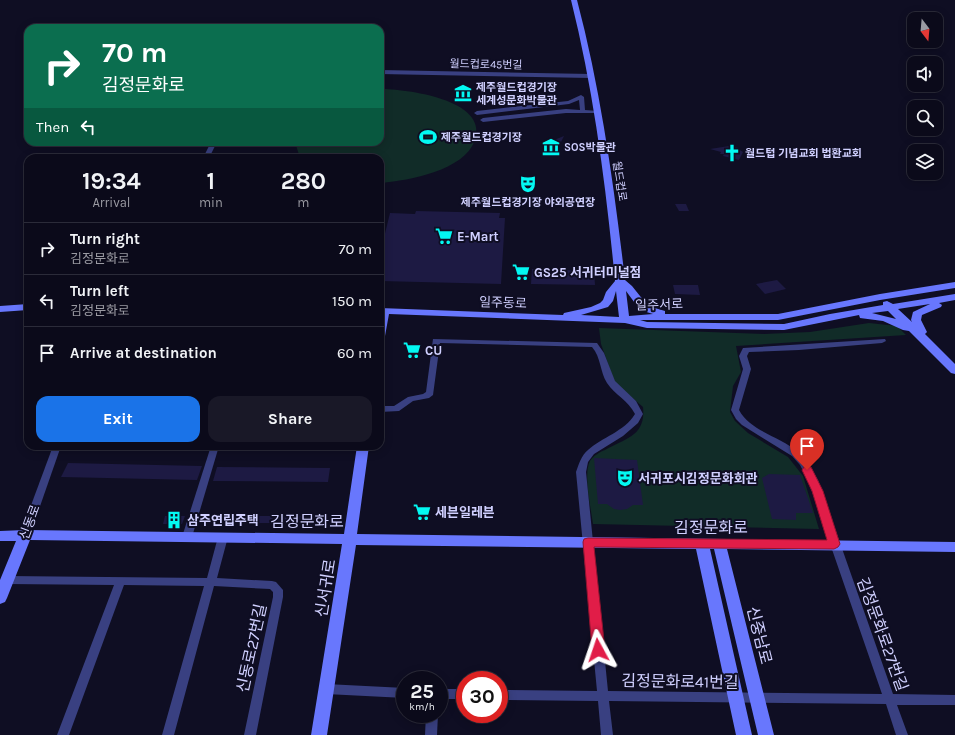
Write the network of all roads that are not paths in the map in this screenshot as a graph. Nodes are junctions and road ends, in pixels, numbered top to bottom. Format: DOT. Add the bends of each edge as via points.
graph roads {
  1 [pos="574,0"];
  2 [pos="384,72"];
  3 [pos="591,76"];
  4 [pos="583,112"];
  5 [pos="596,112"];
  6 [pos="477,113"];
  7 [pos="483,120"];
  8 [pos="620,281"];
  9 [pos="955,286"];
  10 [pos="884,296"];
  11 [pos="955,297"];
  12 [pos="955,302"];
  13 [pos="24,307"];
  14 [pos="894,307"];
  15 [pos="0,310"];
  16 [pos="384,311"];
  17 [pos="676,317"];
  18 [pos="830,317"];
  19 [pos="559,318"];
  20 [pos="624,320"];
  21 [pos="919,333"];
  22 [pos="882,341"];
  23 [pos="955,370"];
  24 [pos="384,409"];
  25 [pos="56,450"];
  26 [pos="214,450"];
  27 [pos="362,450"];
  28 [pos="25,535"];
  29 [pos="0,536"];
  30 [pos="187,537"];
  31 [pos="223,537"];
  32 [pos="350,538"];
  33 [pos="588,542"];
  34 [pos="702,544"];
  35 [pos="719,544"];
  36 [pos="834,544"];
  37 [pos="955,547"];
  38 [pos="7,580"];
  39 [pos="121,581"];
  40 [pos="210,582"];
  41 [pos="0,598"];
  42 [pos="326,689"];
  43 [pos="396,692"];
  44 [pos="508,694"];
  45 [pos="603,696"];
  46 [pos="736,698"];
  47 [pos="757,698"];
  48 [pos="889,698"];
  49 [pos="955,700"];
  50 [pos="432,723"];
  51 [pos="63,735"];
  52 [pos="168,735"];
  53 [pos="250,735"];
  54 [pos="319,735"];
  55 [pos="431,735"];
  56 [pos="607,735"];
  57 [pos="744,735"];
  58 [pos="766,735"];
  59 [pos="902,735"];
  1 -- 3 [label="main road, 월드컵로"];
  2 -- 3 [label="street, 월드컵로45번길"];
  3 -- 5 [label="main road, 월드컵로"];
  4 -- 5 [label="street"];
  4 -- 6 [label="street" via="581,98 569,102"];
  4 -- 7 [label="street" via="566,111"];
  5 -- 8 [label="main road, 월드컵로" via="611,196"];
  8 -- 17 [label="main road" via="629,288 644,308"];
  8 -- 19 [label="main road" via="610,292 609,300 604,305"];
  8 -- 20 [label="main road, 월드컵로"];
  9 -- 10 [label="main road, 일주서로"];
  10 -- 14 [label="main road"];
  10 -- 17 [label="main road, 일주서로" via="778,317"];
  11 -- 14 [label="main road, 일주서로"];
  12 -- 21 [label="main road" via="925,309 917,314"];
  13 -- 15 [label="main road"];
  14 -- 18 [label="main road, 일주서로"];
  14 -- 21 [label="main road"];
  16 -- 19 [label="main road, 일주동로"];
  17 -- 20 [label="main road, 일주서로" via="641,317"];
  18 -- 20 [label="main road, 일주서로" via="784,327 647,326"];
  18 -- 21 [label="main road" via="854,315 882,318"];
  19 -- 20 [label="main road, 일주동로"];
  21 -- 23 [label="main road"];
  22 -- 36 [label="street" via="754,349 746,350 743,356 746,369 736,414 752,428 795,453 802,461 818,491"];
  24 -- 33 [label="street" via="396,409 411,399 430,393 436,341 594,345 599,349 612,383 634,402 639,414 620,434 594,449 584,461 581,472"];
  25 -- 28 [label="street, 신동로"];
  26 -- 30 [label="street"];
  27 -- 32 [label="main road, 신서귀로"];
  28 -- 29 [label="main road, 김정문화로"];
  28 -- 30 [label="main road, 김정문화로"];
  28 -- 38 [label="main road, 신동로"];
  30 -- 31 [label="main road, 김정문화로"];
  31 -- 32 [label="main road, 김정문화로"];
  31 -- 40 [label="street"];
  32 -- 33 [label="main road, 김정문화로"];
  32 -- 42 [label="main road, 신서귀로"];
  33 -- 34 [label="main road, 김정문화로"];
  33 -- 45 [label="street, 김정문화로41번길"];
  34 -- 35 [label="main road, 김정문화로"];
  34 -- 46 [label="main road"];
  35 -- 36 [label="main road, 김정문화로"];
  35 -- 47 [label="main road, 신중남로"];
  36 -- 37 [label="main road, 김정문화로"];
  36 -- 48 [label="street, 김정문화로27번길"];
  38 -- 39 [label="street, 신동로27번길"];
  38 -- 41 [label="main road, 신동로"];
  39 -- 40 [label="street, 신동로27번길"];
  39 -- 51 [label="street"];
  40 -- 52 [label="street"];
  40 -- 53 [label="street, 신동로27번길" via="272,585 279,593"];
  42 -- 43 [label="street"];
  42 -- 54 [label="main road, 신서귀로"];
  44 -- 45 [label="street, 김정문화로41번길"];
  45 -- 46 [label="street, 김정문화로41번길"];
  45 -- 56 [label="street, 김정문화로41번길"];
  46 -- 47 [label="street, 김정문화로41번길"];
  46 -- 57 [label="main road"];
  47 -- 48 [label="street, 김정문화로41번길"];
  47 -- 58 [label="main road, 신중남로"];
  48 -- 49 [label="street, 김정문화로41번길"];
  48 -- 59 [label="street, 김정문화로27번길"];
  50 -- 55 [label="street"];
}
